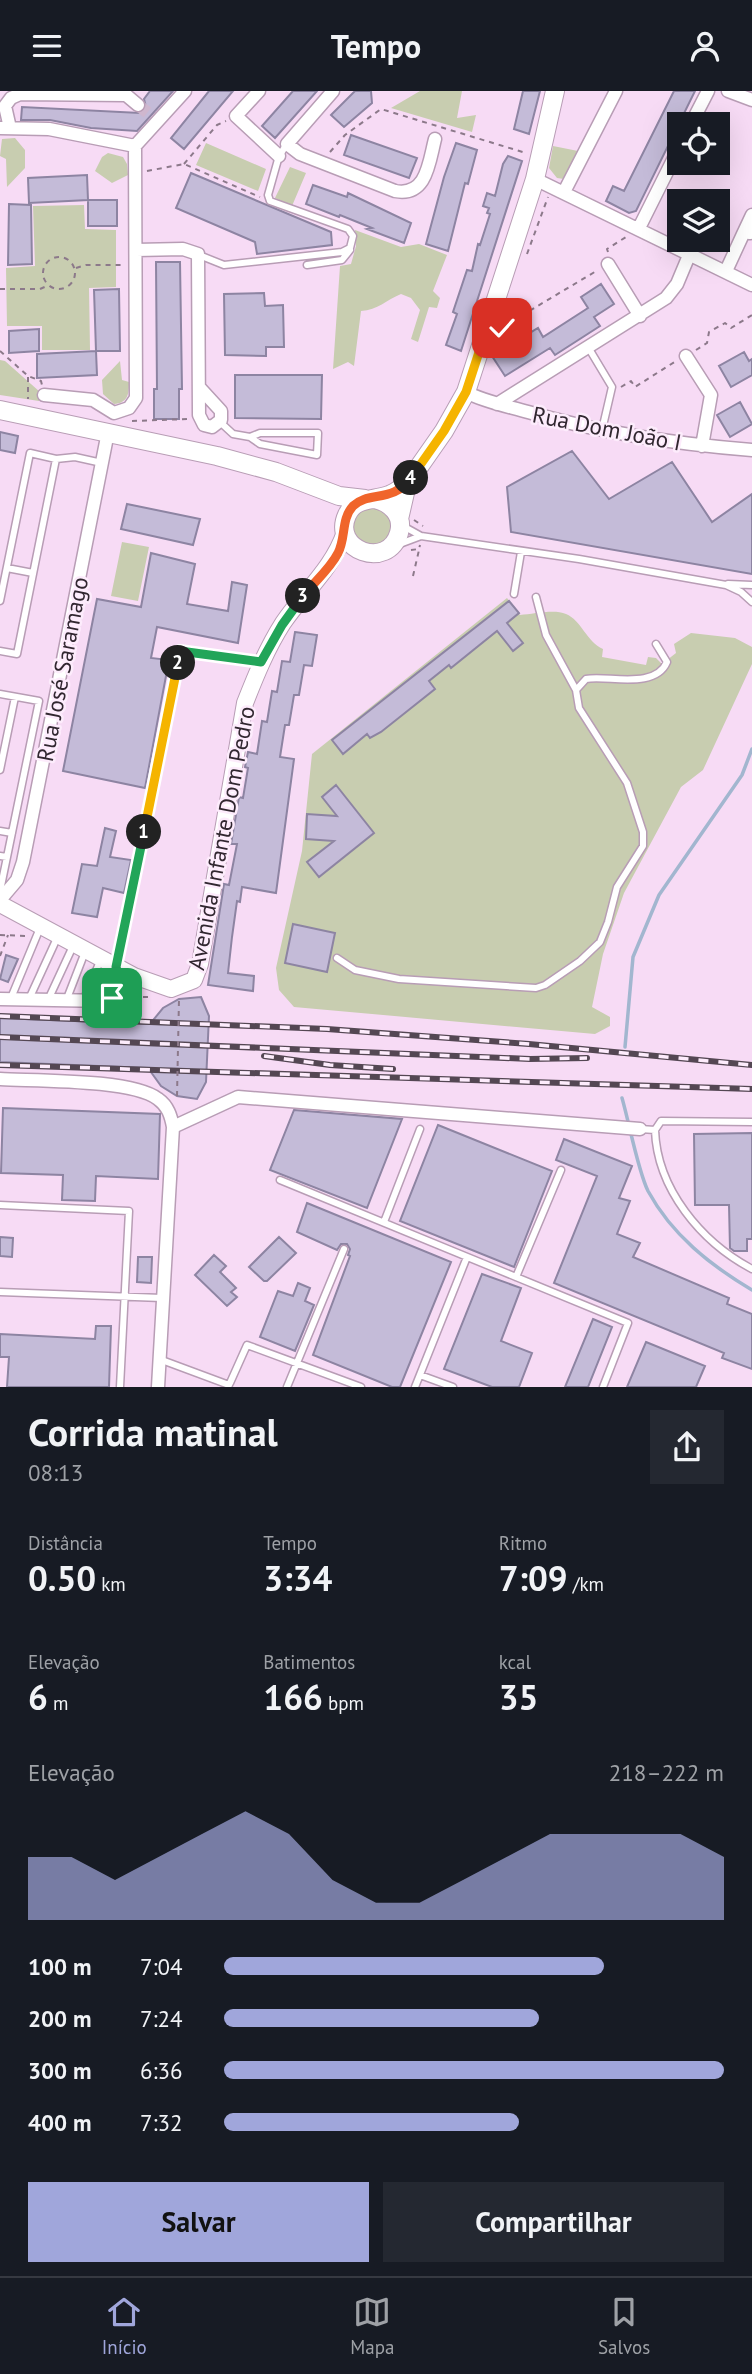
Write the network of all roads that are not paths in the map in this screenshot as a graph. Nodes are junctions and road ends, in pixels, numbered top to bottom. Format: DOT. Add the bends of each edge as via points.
graph roads {
  1 [pos="185,91"];
  2 [pos="259,91"];
  3 [pos="333,91"];
  4 [pos="555,91"];
  5 [pos="616,91"];
  6 [pos="708,91"];
  7 [pos="728,91"];
  8 [pos="752,100"];
  9 [pos="138,105"];
  10 [pos="697,112"];
  11 [pos="5,128"];
  12 [pos="435,139"];
  13 [pos="287,144"];
  14 [pos="135,146"];
  15 [pos="279,156"];
  16 [pos="667,172"];
  17 [pos="535,179"];
  18 [pos="564,192"];
  19 [pos="752,215"];
  20 [pos="639,228"];
  21 [pos="748,232"];
  22 [pos="350,248"];
  23 [pos="136,250"];
  24 [pos="198,254"];
  25 [pos="690,254"];
  26 [pos="307,264"];
  27 [pos="608,264"];
  28 [pos="726,271"];
  29 [pos="752,285"];
  30 [pos="640,316"];
  31 [pos="588,347"];
  32 [pos="687,356"];
  33 [pos="199,387"];
  34 [pos="466,392"];
  35 [pos="44,395"];
  36 [pos="498,404"];
  37 [pos="0,410"];
  38 [pos="220,422"];
  39 [pos="602,430"];
  40 [pos="108,432"];
  41 [pos="250,437"];
  42 [pos="702,446"];
  43 [pos="752,450"];
  44 [pos="55,459"];
  45 [pos="102,463"];
  46 [pos="407,484"];
  47 [pos="314,488"];
  48 [pos="370,499"];
  49 [pos="403,519"];
  50 [pos="345,528"];
  51 [pos="421,536"];
  52 [pos="398,550"];
  53 [pos="521,552"];
  54 [pos="6,568"];
  55 [pos="33,573"];
  56 [pos="726,585"];
  57 [pos="752,585"];
  58 [pos="514,594"];
  59 [pos="536,597"];
  60 [pos="0,601"];
  61 [pos="752,602"];
  62 [pos="656,644"];
  63 [pos="0,651"];
  64 [pos="261,662"];
  65 [pos="576,690"];
  66 [pos="0,694"];
  67 [pos="15,697"];
  68 [pos="0,770"];
  69 [pos="0,831"];
  70 [pos="12,833"];
  71 [pos="3,856"];
  72 [pos="1,882"];
  73 [pos="0,891"];
  74 [pos="0,902"];
  75 [pos="34,931"];
  76 [pos="58,936"];
  77 [pos="80,947"];
  78 [pos="337,958"];
  79 [pos="108,963"];
  80 [pos="5,1000"];
  81 [pos="28,1001"];
  82 [pos="47,1001"];
  83 [pos="65,1002"];
  84 [pos="82,1002"];
  85 [pos="0,1079"];
  86 [pos="752,1122"];
  87 [pos="173,1127"];
  88 [pos="420,1129"];
  89 [pos="634,1129"];
  90 [pos="655,1130"];
  91 [pos="561,1170"];
  92 [pos="280,1180"];
  93 [pos="0,1205"];
  94 [pos="384,1222"];
  95 [pos="344,1249"];
  96 [pos="467,1257"];
  97 [pos="752,1269"];
  98 [pos="516,1277"];
  99 [pos="0,1292"];
  100 [pos="124,1297"];
  101 [pos="163,1298"];
  102 [pos="159,1359"];
  103 [pos="296,1363"];
  104 [pos="420,1374"];
  105 [pos="229,1385"];
  106 [pos="120,1387"];
  107 [pos="158,1387"];
  108 [pos="286,1387"];
  109 [pos="361,1387"];
  110 [pos="415,1387"];
  111 [pos="453,1387"];
  112 [pos="603,1387"];
  1 -- 14 [label="street"];
  2 -- 15 [label="street" via="236,116"];
  3 -- 13 [label="street"];
  4 -- 17 [label="main road"];
  5 -- 18 [label="street"];
  6 -- 10 [label="street"];
  7 -- 8 [label="street"];
  9 -- 11 [label="street" via="126,95 20,94 5,106"];
  11 -- 14 [label="street" via="80,134"];
  12 -- 13 [label="street" via="422,182 414,190 402,192 300,154"];
  13 -- 15 [label="lane"];
  14 -- 23 [label="street"];
  15 -- 22 [label="lane" via="268,195 272,203 348,229 353,236"];
  16 -- 20 [label="street"];
  17 -- 18 [label="street"];
  17 -- 34 [label="main road"];
  18 -- 20 [label="street"];
  19 -- 21 [label="street"];
  20 -- 25 [label="street"];
  21 -- 28 [label="street"];
  22 -- 24 [label="lane" via="224,265"];
  22 -- 26 [label="lane" via="342,260"];
  23 -- 24 [label="street" via="183,249"];
  23 -- 35 [label="street" via="138,390 134,402 114,412 93,400"];
  24 -- 33 [label="street"];
  25 -- 28 [label="street"];
  25 -- 30 [label="street" via="666,298"];
  27 -- 30 [label="street"];
  28 -- 29 [label="street"];
  30 -- 31 [label="street"];
  31 -- 36 [label="street"];
  31 -- 39 [label="lane" via="612,387"];
  32 -- 42 [label="street" via="711,395"];
  33 -- 38 [label="street" via="221,411"];
  33 -- 38 [label="street" via="200,419 208,427"];
  34 -- 36 [label="street, Rua Dom João I"];
  34 -- 46 [label="main road"];
  36 -- 39 [label="street, Rua Dom João I"];
  37 -- 40 [label="main road"];
  38 -- 41 [label="lane" via="233,434"];
  39 -- 42 [label="street, Rua Dom João I"];
  40 -- 45 [label="street, Rua José Saramago"];
  40 -- 47 [label="main road" via="276,472"];
  41 -- 41 [label="lane" via="260,444 317,455 317,433"];
  42 -- 43 [label="street, Rua Dom João I"];
  44 -- 45 [label="lane" via="75,457"];
  44 -- 54 [label="lane" via="30,453"];
  44 -- 55 [label="lane"];
  45 -- 74 [label="street, Rua José Saramago" via="23,862 17,880"];
  46 -- 48 [label="main road"];
  46 -- 49 [label="main road"];
  47 -- 48 [label="main road"];
  47 -- 50 [label="main road" via="333,505"];
  48 -- 49 [label="main road" via="390,505"];
  48 -- 50 [label="main road" via="351,508"];
  49 -- 51 [label="lane"];
  49 -- 52 [label="main road"];
  50 -- 52 [label="main road" via="352,546 366,554"];
  50 -- 64 [label="street, Avenida Infante Dom Pedro" via="338,553 290,614"];
  51 -- 52 [label="lane"];
  51 -- 53 [label="lane"];
  53 -- 56 [label="lane"];
  53 -- 58 [label="lane"];
  54 -- 55 [label="lane"];
  54 -- 60 [label="lane"];
  55 -- 63 [label="lane" via="17,654"];
  56 -- 57 [label="lane"];
  56 -- 61 [label="lane"];
  59 -- 65 [label="lane" via="546,635"];
  62 -- 65 [label="lane" via="667,662 662,670 632,679 586,679"];
  64 -- 79 [label="lane" via="180,651"];
  64 -- 79 [label="street, Avenida Infante Dom Pedro" via="245,703 194,980 175,994"];
  65 -- 78 [label="lane" via="579,708 627,783 643,832 643,846 617,887 600,942 580,961 537,988 399,979 355,970"];
  66 -- 67 [label="lane"];
  67 -- 68 [label="lane"];
  67 -- 70 [label="lane" via="39,701"];
  69 -- 70 [label="lane"];
  70 -- 71 [label="lane"];
  71 -- 72 [label="lane"];
  72 -- 73 [label="lane"];
  74 -- 75 [label="street"];
  75 -- 76 [label="street"];
  75 -- 80 [label="lane"];
  76 -- 77 [label="street"];
  76 -- 81 [label="lane"];
  77 -- 79 [label="street"];
  77 -- 82 [label="lane"];
  77 -- 83 [label="lane"];
  79 -- 84 [label="lane"];
  79 -- 84 [label="street" via="120,981 112,998"];
  80 -- 81 [label="street"];
  81 -- 82 [label="street"];
  82 -- 83 [label="street"];
  83 -- 84 [label="street"];
  85 -- 87 [label="street" via="145,1091 164,1104"];
  86 -- 90 [label="lane" via="661,1122"];
  87 -- 89 [label="street" via="237,1097"];
  87 -- 101 [label="street"];
  88 -- 94 [label="lane"];
  89 -- 90 [label="lane"];
  90 -- 97 [label="lane" via="656,1154 676,1199 702,1231"];
  91 -- 98 [label="lane"];
  92 -- 94 [label="lane"];
  93 -- 100 [label="lane" via="129,1211"];
  94 -- 96 [label="lane"];
  95 -- 103 [label="lane"];
  96 -- 98 [label="lane"];
  96 -- 104 [label="lane"];
  98 -- 112 [label="lane" via="628,1323"];
  99 -- 100 [label="lane"];
  100 -- 101 [label="lane"];
  100 -- 106 [label="lane"];
  101 -- 102 [label="street"];
  102 -- 105 [label="lane"];
  102 -- 107 [label="street"];
  103 -- 105 [label="lane" via="247,1345"];
  103 -- 108 [label="lane"];
  103 -- 109 [label="lane"];
  104 -- 110 [label="lane"];
  104 -- 111 [label="lane"];
}
